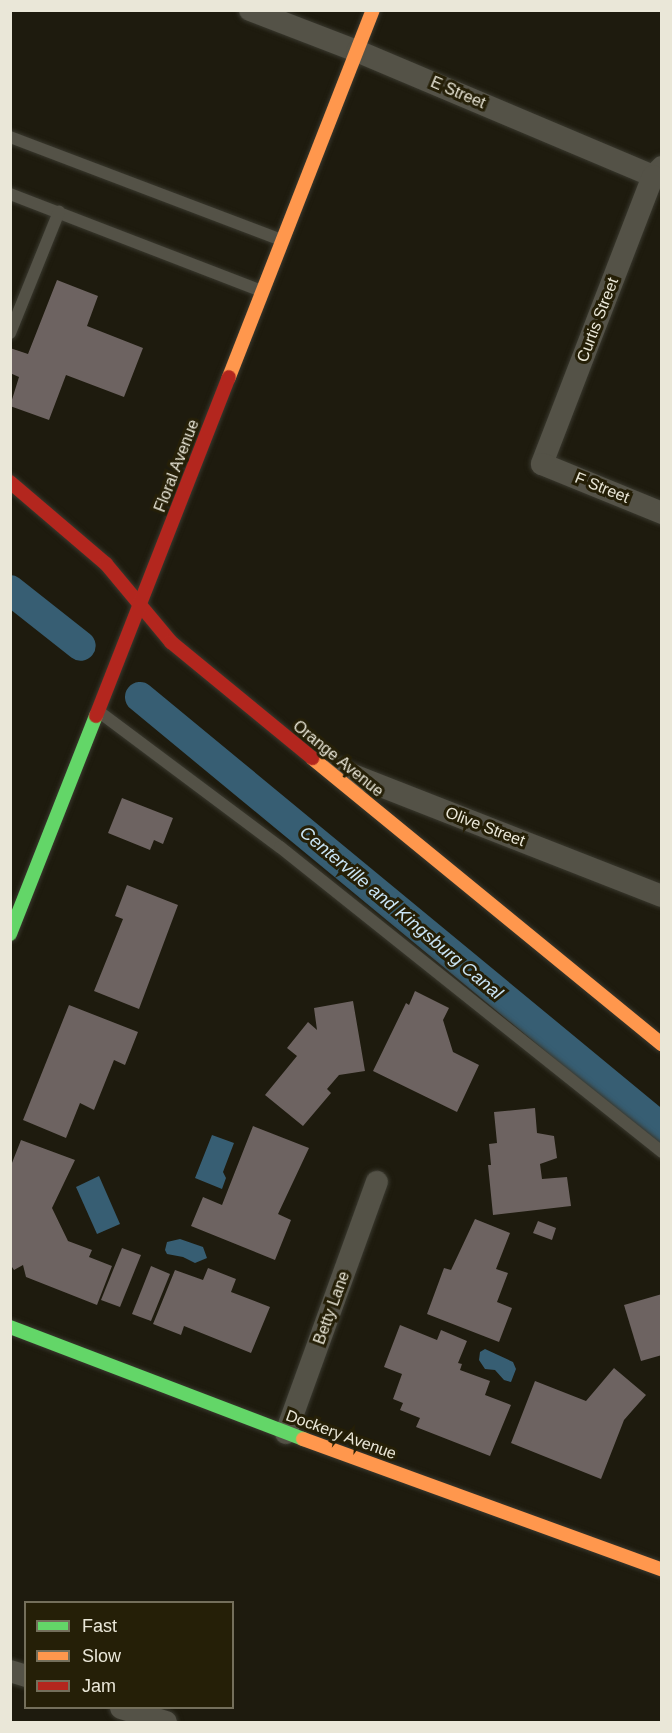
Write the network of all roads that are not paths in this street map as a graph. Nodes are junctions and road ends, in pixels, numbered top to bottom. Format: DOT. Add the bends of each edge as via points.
graph roads {
  1 [pos="250,10"];
  2 [pos="373,10"];
  3 [pos="357,51"];
  4 [pos="10,137"];
  5 [pos="657,172"];
  6 [pos="10,194"];
  7 [pos="58,212"];
  8 [pos="282,240"];
  9 [pos="263,291"];
  10 [pos="10,333"];
  11 [pos="542,464"];
  12 [pos="10,482"];
  13 [pos="662,513"];
  14 [pos="140,604"];
  15 [pos="98,711"];
  16 [pos="309,757"];
  17 [pos="662,896"];
  18 [pos="13,921"];
  19 [pos="662,1044"];
  20 [pos="662,1152"];
  21 [pos="377,1182"];
  22 [pos="10,1327"];
  23 [pos="286,1433"];
  24 [pos="662,1570"];
  25 [pos="127,1709"];
  26 [pos="166,1722"];
  1 -- 3 [label="street, E Street"];
  2 -- 3 [label="street, Floral Avenue"];
  3 -- 5 [label="street, E Street"];
  3 -- 8 [label="street, Floral Avenue"];
  4 -- 8 [label="lane"];
  5 -- 11 [label="street, Curtis Street"];
  6 -- 7 [label="lane"];
  7 -- 9 [label="lane"];
  7 -- 10 [label="lane"];
  8 -- 9 [label="street, Floral Avenue"];
  9 -- 14 [label="street, Floral Avenue"];
  11 -- 13 [label="street, F Street"];
  12 -- 14 [label="street, Orange Avenue" via="106,564"];
  14 -- 15 [label="street, Floral Avenue"];
  14 -- 16 [label="street, Orange Avenue" via="171,642"];
  15 -- 18 [label="street, Floral Avenue"];
  15 -- 20 [label="lane" via="280,846"];
  16 -- 17 [label="street, Olive Street"];
  16 -- 19 [label="street, Orange Avenue"];
  21 -- 23 [label="street, Betty Lane"];
  22 -- 23 [label="street, Dockery Avenue"];
  23 -- 24 [label="street, Dockery Avenue"];
  25 -- 26 [label="street"];
}
